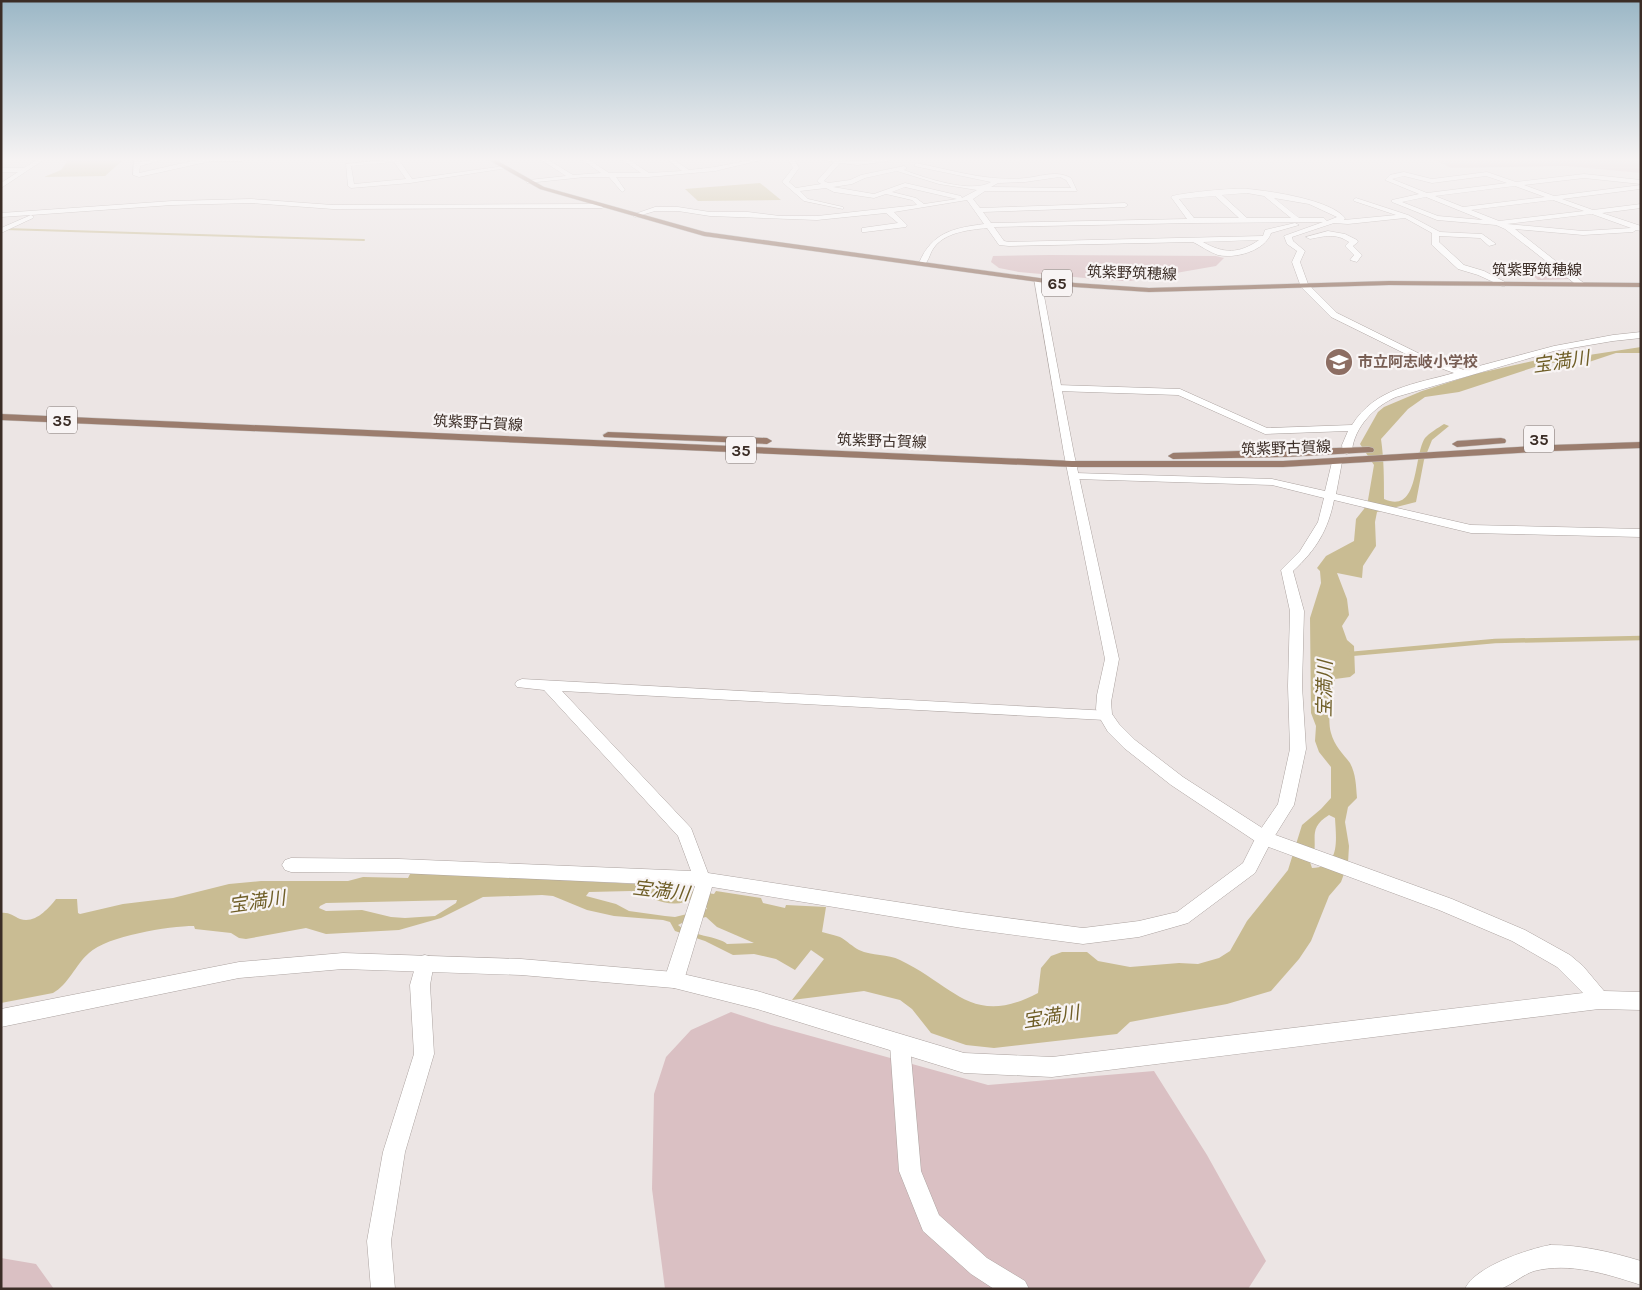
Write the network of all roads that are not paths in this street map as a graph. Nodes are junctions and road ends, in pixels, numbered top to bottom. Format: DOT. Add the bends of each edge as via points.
graph roads {
  1 [pos="25,219"];
  2 [pos="648,219"];
  3 [pos="899,219"];
  4 [pos="984,219"];
  5 [pos="1064,219"];
  6 [pos="1152,219"];
  7 [pos="1337,219"];
  8 [pos="1375,219"];
  9 [pos="1412,219"];
  10 [pos="1452,219"];
  11 [pos="1489,219"];
  12 [pos="1531,219"];
  13 [pos="1612,219"];
  14 [pos="1192,220"];
  15 [pos="1245,220"];
  16 [pos="1298,220"];
  17 [pos="1313,220"];
  18 [pos="1158,221"];
  19 [pos="1334,221"];
  20 [pos="1499,223"];
  21 [pos="989,226"];
  22 [pos="1165,227"];
  23 [pos="1508,227"];
  24 [pos="865,230"];
  25 [pos="1641,230"];
  26 [pos="1,231"];
  27 [pos="1172,233"];
  28 [pos="1437,234"];
  29 [pos="1192,238"];
  30 [pos="1266,238"];
  31 [pos="1178,239"];
  32 [pos="1290,242"];
  33 [pos="1492,244"];
  34 [pos="1354,260"];
  35 [pos="923,263"];
  36 [pos="1037,280"];
  37 [pos="1502,284"];
  38 [pos="1581,284"];
  39 [pos="1304,285"];
  40 [pos="1641,285"];
  41 [pos="1641,336"];
  42 [pos="1464,373"];
  43 [pos="1057,388"];
  44 [pos="1,417"];
  45 [pos="1355,428"];
  46 [pos="1641,444"];
  47 [pos="1436,450"];
  48 [pos="1355,453"];
  49 [pos="1337,462"];
  50 [pos="1072,465"];
  51 [pos="1334,497"];
  52 [pos="1641,533"];
  53 [pos="522,684"];
  54 [pos="549,686"];
  55 [pos="1105,715"];
  56 [pos="1271,841"];
  57 [pos="291,865"];
  58 [pos="704,881"];
  59 [pos="425,963"];
  60 [pos="675,976"];
  61 [pos="1599,1000"];
  62 [pos="1641,1001"];
  63 [pos="1,1018"];
  64 [pos="900,1044"];
  65 [pos="1641,1273"];
  66 [pos="383,1289"];
  67 [pos="1017,1289"];
  68 [pos="1477,1289"];
  1 -- 26 [label="street"];
  2 -- 35 [label="main road, 筑紫野筑穂線 / 65" via="724,238"];
  3 -- 24 [label="street" via="903,225"];
  4 -- 21 [label="street"];
  5 -- 21 [label="street"];
  6 -- 18 [label="street"];
  7 -- 19 [label="street"];
  8 -- 19 [label="street"];
  9 -- 28 [label="street"];
  10 -- 20 [label="street"];
  11 -- 20 [label="street"];
  12 -- 20 [label="street"];
  13 -- 25 [label="street"];
  14 -- 15 [label="street"];
  14 -- 18 [label="street"];
  15 -- 16 [label="street"];
  16 -- 17 [label="street"];
  17 -- 19 [label="street"];
  17 -- 30 [label="street" via="1268,232"];
  18 -- 22 [label="street"];
  19 -- 32 [label="street" via="1288,236"];
  20 -- 23 [label="street"];
  21 -- 31 [label="street" via="1002,243 1008,244"];
  21 -- 35 [label="street" via="941,238 930,246"];
  23 -- 25 [label="street" via="1583,233"];
  23 -- 38 [label="street"];
  27 -- 31 [label="street"];
  28 -- 33 [label="street" via="1482,236"];
  28 -- 37 [label="street" via="1435,243 1461,267"];
  29 -- 30 [label="street"];
  29 -- 30 [label="street" via="1222,254 1252,248"];
  29 -- 31 [label="street"];
  32 -- 34 [label="street" via="1327,233 1342,233 1354,242 1349,246 1358,254"];
  32 -- 39 [label="street" via="1300,251 1296,262"];
  35 -- 36 [label="main road, 筑紫野筑穂線 / 65"];
  36 -- 39 [label="main road, 筑紫野筑穂線 / 65" via="1149,290"];
  36 -- 43 [label="street"];
  37 -- 38 [label="main road, 筑紫野筑穂線 / 65"];
  37 -- 39 [label="main road, 筑紫野筑穂線 / 65"];
  38 -- 40 [label="main road, 筑紫野筑穂線 / 65"];
  39 -- 42 [label="street" via="1334,315 1350,324 1421,358"];
  41 -- 42 [label="street" via="1610,337"];
  42 -- 45 [label="street" via="1380,400 1365,412"];
  43 -- 45 [label="street" via="1180,392 1265,431"];
  43 -- 50 [label="street"];
  44 -- 50 [label="main road, 筑紫野古賀線 / 35"];
  45 -- 48 [label="street" via="1347,442"];
  46 -- 47 [label="main road, 筑紫野古賀線 / 35"];
  47 -- 48 [label="main road, 筑紫野古賀線 / 35"];
  48 -- 49 [label="main road, 筑紫野古賀線 / 35"];
  48 -- 50 [label="main road, 筑紫野古賀線 / 35" via="1198,456"];
  49 -- 50 [label="main road, 筑紫野古賀線 / 35"];
  49 -- 51 [label="street"];
  50 -- 51 [label="street" via="1272,482"];
  50 -- 55 [label="street" via="1112,659 1105,692"];
  51 -- 52 [label="street" via="1471,529"];
  51 -- 56 [label="street" via="1324,522 1305,553 1287,570 1297,611 1295,686 1298,750 1286,805"];
  53 -- 54 [label="street"];
  54 -- 55 [label="street"];
  54 -- 58 [label="street" via="685,834"];
  55 -- 56 [label="street" via="1116,731 1143,756 1242,826"];
  56 -- 58 [label="street" via="1250,868 1182,918 1139,929 1083,936"];
  56 -- 61 [label="street" via="1438,901 1549,950 1587,981"];
  57 -- 58 [label="street" via="399,866"];
  58 -- 60 [label="street"];
  59 -- 60 [label="street"];
  59 -- 63 [label="street" via="343,961 239,970"];
  59 -- 66 [label="street" via="420,985 424,1054 394,1152 380,1241"];
  60 -- 64 [label="street"];
  61 -- 62 [label="street"];
  61 -- 64 [label="street" via="1052,1067 964,1063"];
  64 -- 67 [label="street" via="910,1171 931,1223 979,1266"];
  65 -- 68 [label="street" via="1608,1263 1560,1256 1521,1264"];
}
